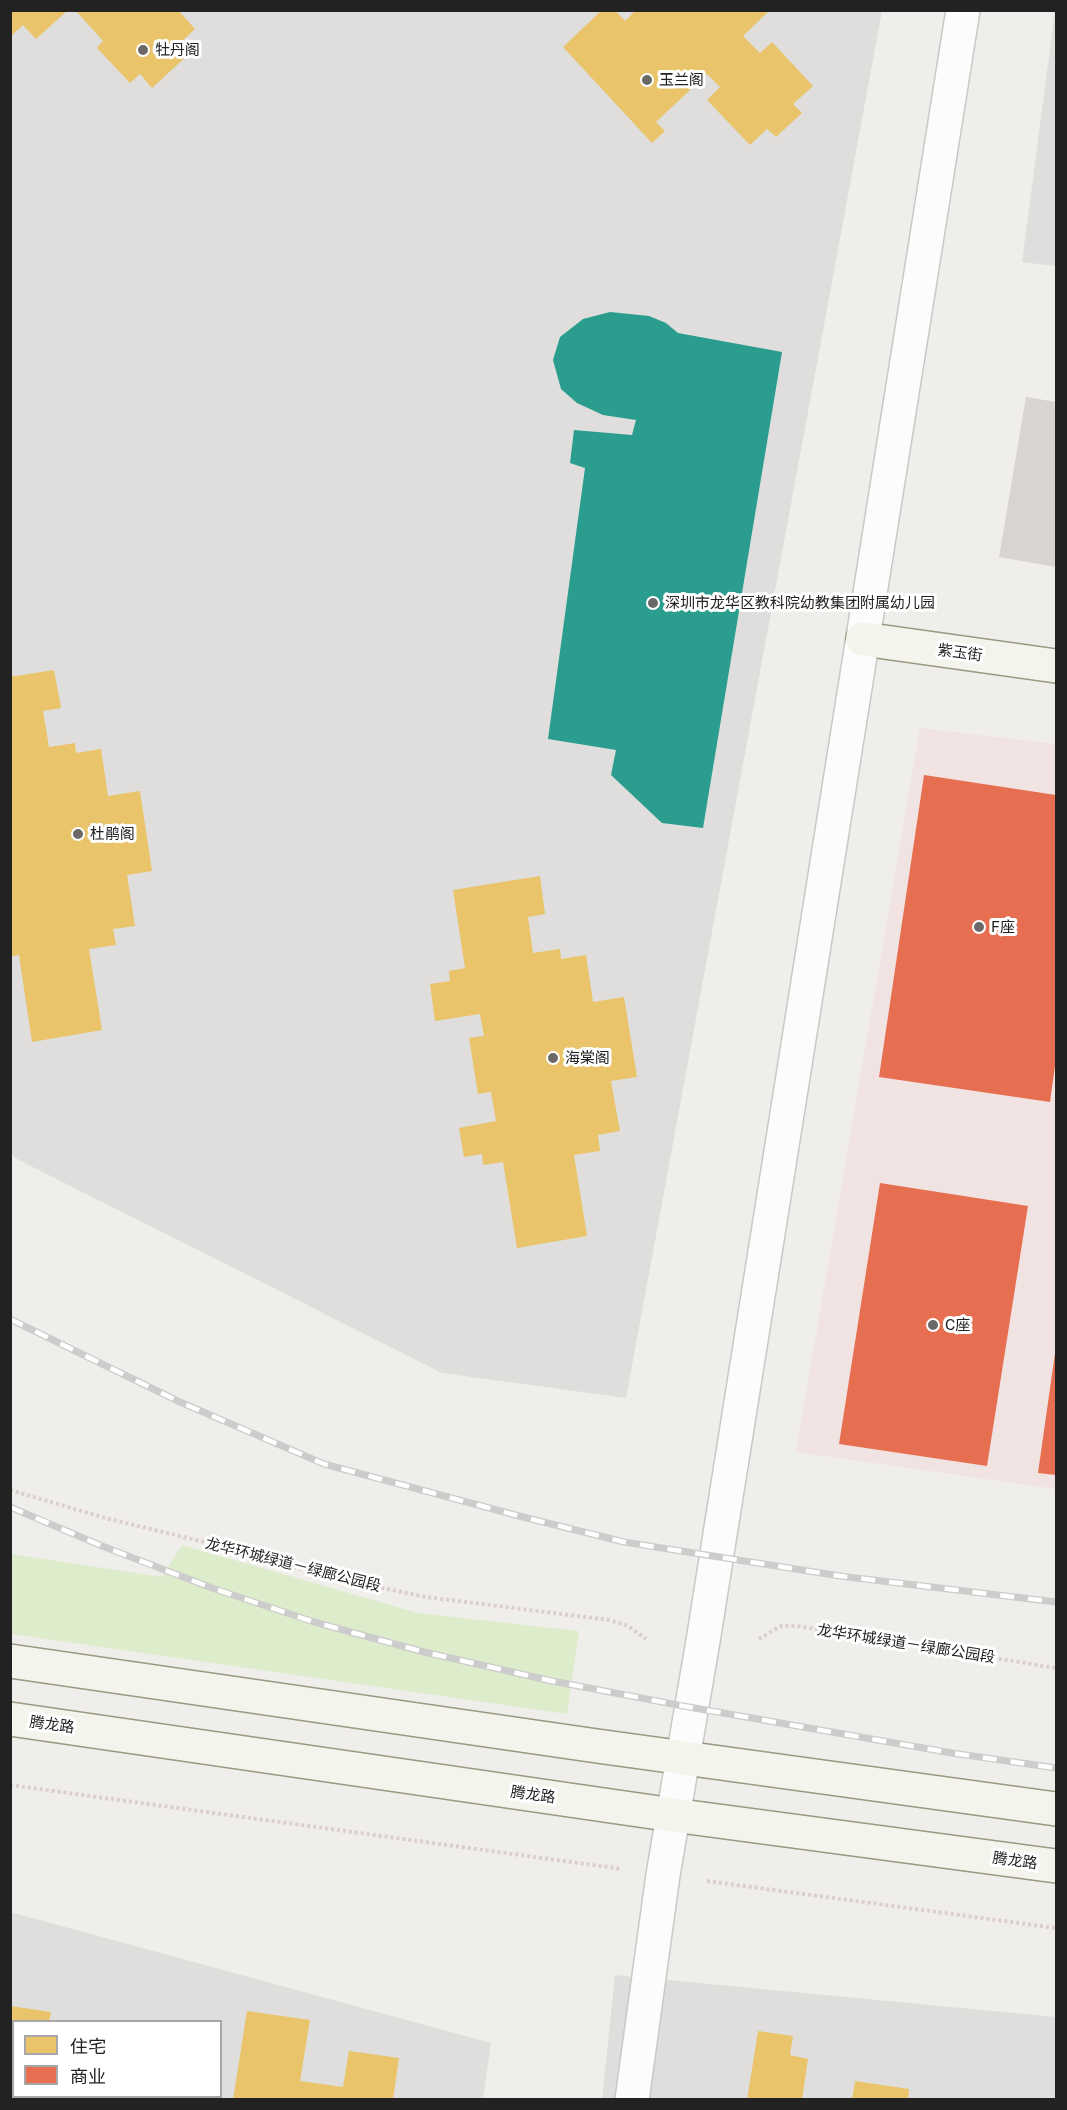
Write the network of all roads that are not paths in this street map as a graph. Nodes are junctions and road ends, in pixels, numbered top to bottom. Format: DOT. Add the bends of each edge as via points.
graph roads {
  1 [pos="963,10"];
  2 [pos="863,639"];
  3 [pos="1056,666"];
  4 [pos="10,1661"];
  5 [pos="10,1719"];
  6 [pos="682,1758"];
  7 [pos="1056,1809"];
  8 [pos="673,1815"];
  9 [pos="1056,1866"];
  10 [pos="632,2100"];
  1 -- 2 [label="street"];
  2 -- 3 [label="main road, 紫玉街"];
  2 -- 6 [label="street"];
  4 -- 6 [label="main road"];
  5 -- 8 [label="main road, 腾龙路"];
  6 -- 7 [label="main road"];
  6 -- 8 [label="street"];
  8 -- 9 [label="main road, 腾龙路"];
  8 -- 10 [label="street"];
}
